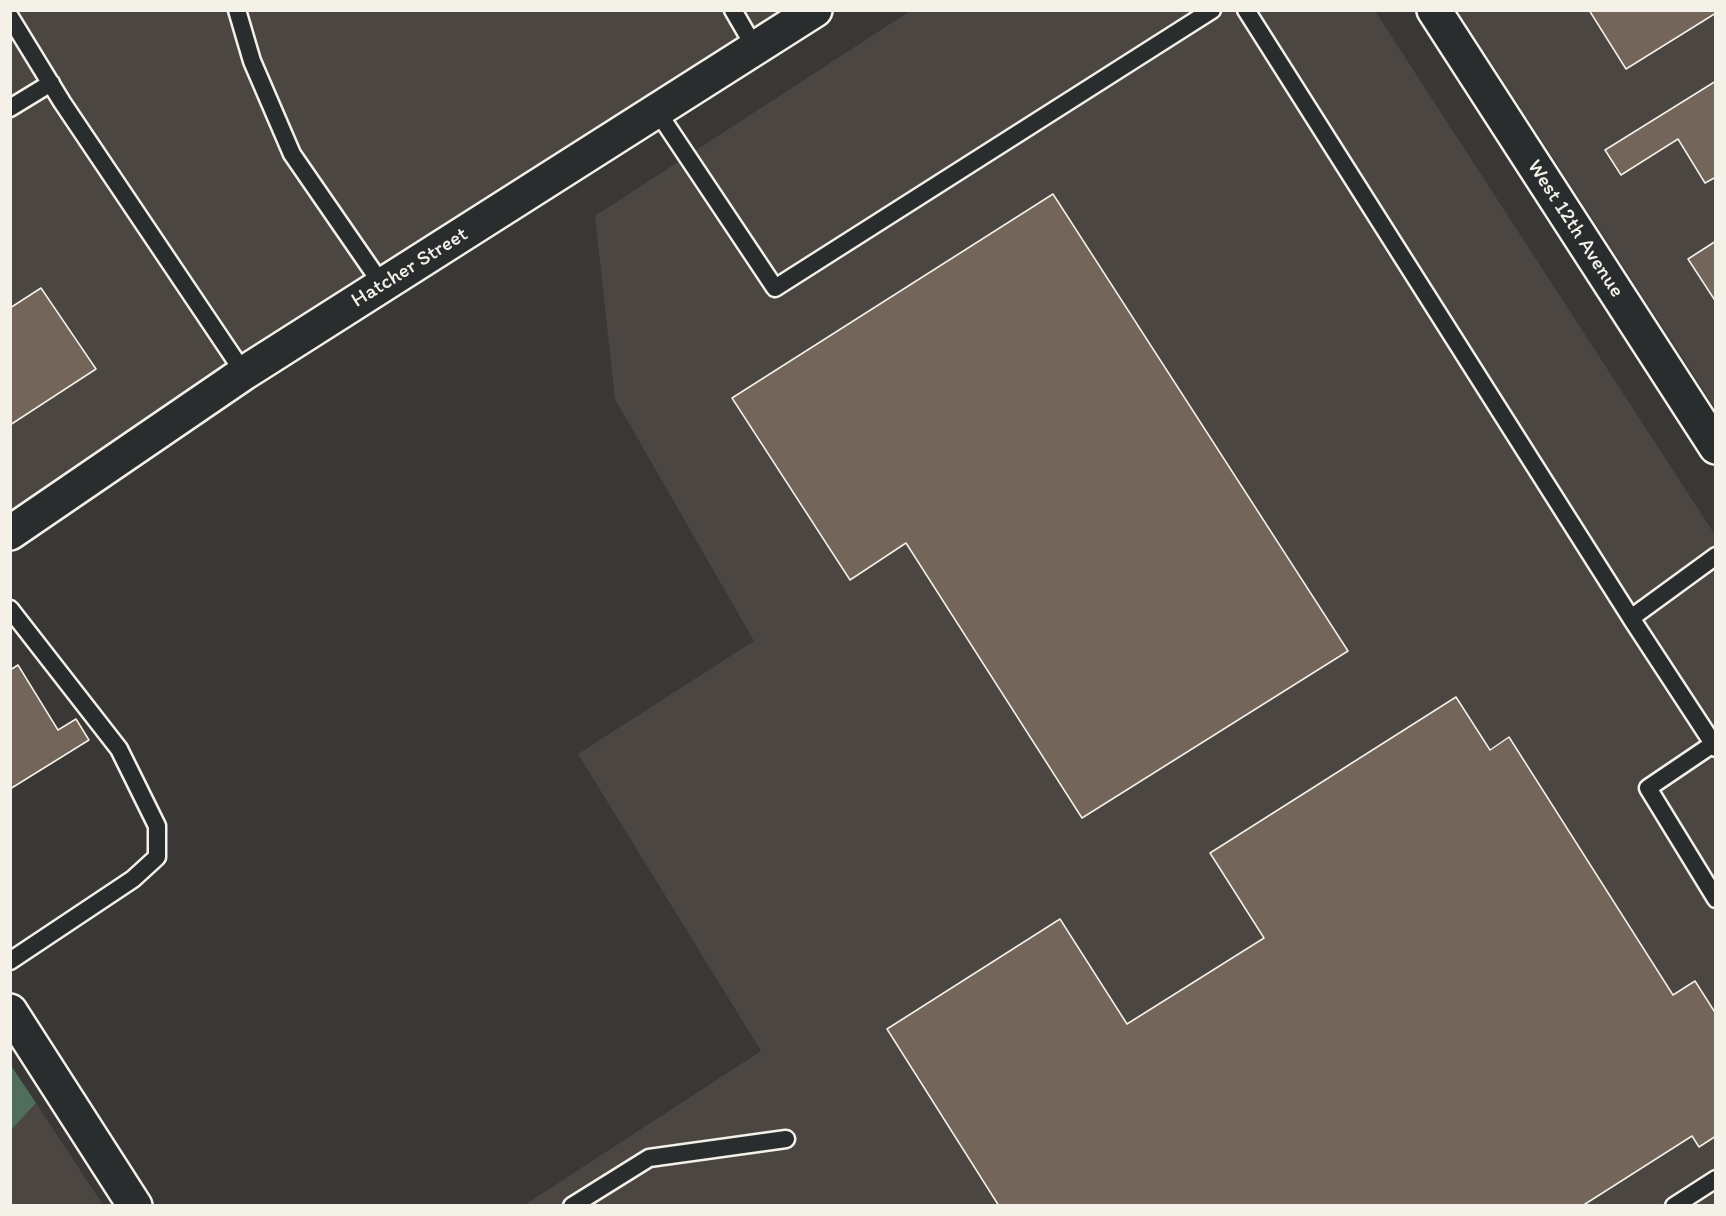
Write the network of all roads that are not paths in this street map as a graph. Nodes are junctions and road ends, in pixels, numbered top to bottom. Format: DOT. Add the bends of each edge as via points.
graph roads {
  1 [pos="237,10"];
  2 [pos="733,10"];
  3 [pos="815,10"];
  4 [pos="1212,10"];
  5 [pos="1246,10"];
  6 [pos="1434,10"];
  7 [pos="10,17"];
  8 [pos="755,48"];
  9 [pos="51,83"];
  10 [pos="10,108"];
  11 [pos="657,111"];
  12 [pos="383,286"];
  13 [pos="244,373"];
  14 [pos="1716,447"];
  15 [pos="10,532"];
  16 [pos="1716,556"];
  17 [pos="10,609"];
  18 [pos="1630,618"];
  19 [pos="1714,746"];
  20 [pos="1716,899"];
  21 [pos="10,961"];
  22 [pos="10,1011"];
  23 [pos="786,1139"];
  24 [pos="1716,1179"];
  25 [pos="135,1206"];
  26 [pos="572,1206"];
  27 [pos="1674,1206"];
  1 -- 12 [label="lane" via="252,61 292,154"];
  2 -- 8 [label="lane"];
  3 -- 8 [label="street, Hatcher Street"];
  4 -- 11 [label="lane" via="775,288"];
  5 -- 18 [label="lane"];
  6 -- 14 [label="street, West 12th Avenue"];
  7 -- 9 [label="lane"];
  8 -- 11 [label="street, Hatcher Street"];
  9 -- 10 [label="lane"];
  9 -- 13 [label="lane"];
  11 -- 12 [label="street, Hatcher Street"];
  12 -- 13 [label="street, Hatcher Street"];
  13 -- 15 [label="street, Hatcher Street"];
  16 -- 18 [label="lane"];
  17 -- 21 [label="lane" via="118,749 157,826 157,857 124,886"];
  18 -- 19 [label="lane"];
  19 -- 20 [label="lane" via="1648,788"];
  22 -- 25 [label="street"];
  23 -- 26 [label="lane" via="649,1158"];
  24 -- 27 [label="lane"];
}
